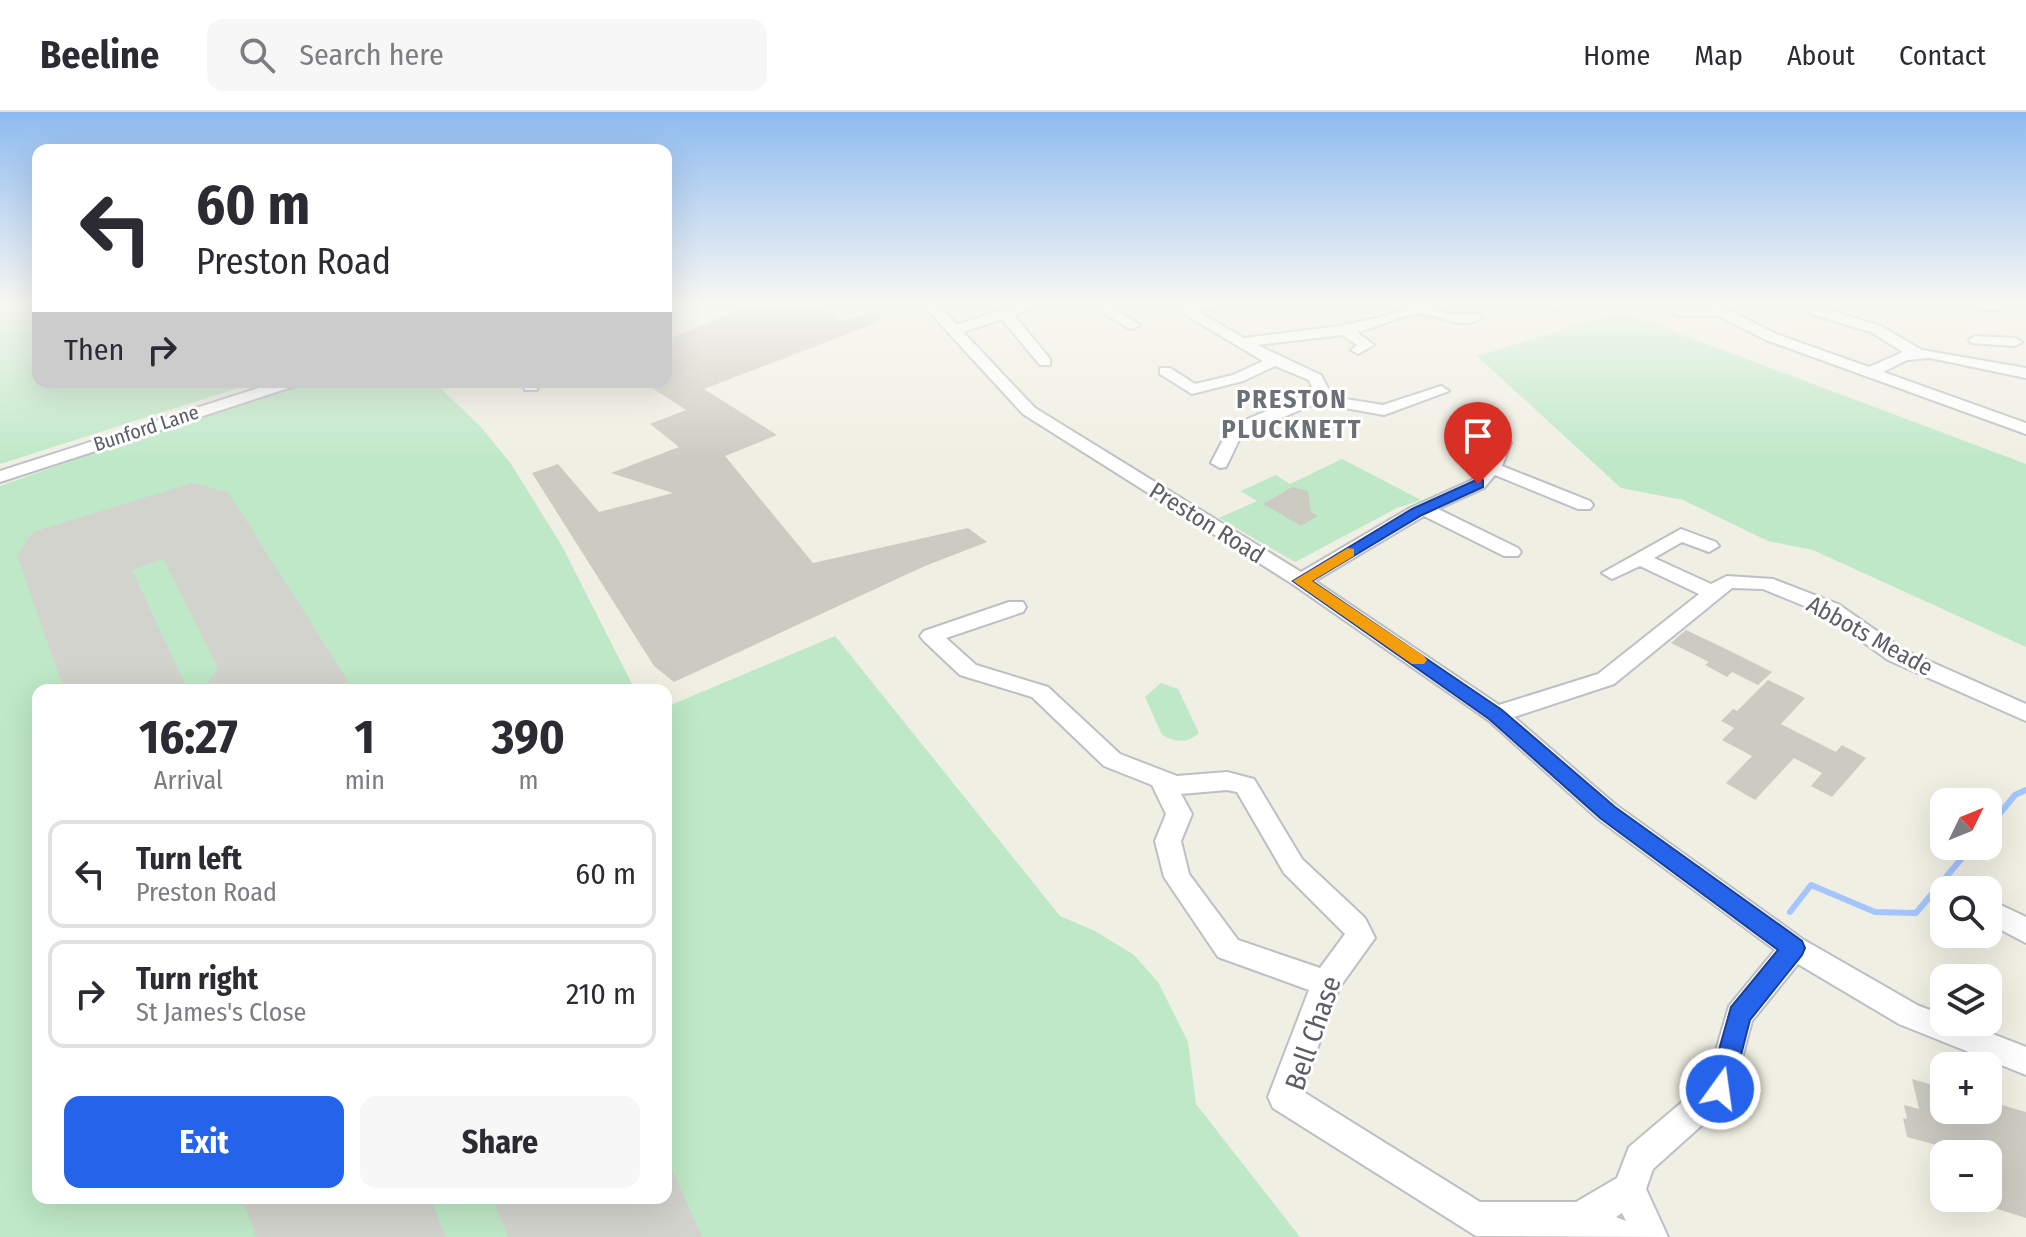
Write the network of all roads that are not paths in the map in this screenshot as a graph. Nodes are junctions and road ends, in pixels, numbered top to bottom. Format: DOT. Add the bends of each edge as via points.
graph roads {
  1 [pos="975,354"];
  2 [pos="1039,354"];
  3 [pos="1264,354"];
  4 [pos="1819,354"];
  5 [pos="1919,355"];
  6 [pos="1274,361"];
  7 [pos="1045,362"];
  8 [pos="1165,371"];
  9 [pos="2018,371"];
  10 [pos="1870,373"];
  11 [pos="274,388"];
  12 [pos="1441,391"];
  13 [pos="1316,398"];
  14 [pos="2024,426"];
  15 [pos="1503,443"];
  16 [pos="1220,463"];
  17 [pos="1492,468"];
  18 [pos="0,477"];
  19 [pos="1584,505"];
  20 [pos="1424,509"];
  21 [pos="1709,546"];
  22 [pos="1511,552"];
  23 [pos="1639,558"];
  24 [pos="1612,573"];
  25 [pos="1301,581"];
  26 [pos="1713,593"];
  27 [pos="1016,607"];
  28 [pos="1496,714"];
  29 [pos="2023,719"];
  30 [pos="1162,781"];
  31 [pos="2002,918"];
  32 [pos="2026,931"];
  33 [pos="1794,948"];
  34 [pos="1326,983"];
  35 [pos="2026,1061"];
  36 [pos="1629,1190"];
  37 [pos="1580,1219"];
  38 [pos="1479,1228"];
  39 [pos="1622,1237"];
  40 [pos="1651,1237"];
  1 -- 25 [label="street, Preston Road" via="1029,411"];
  2 -- 7 [label="street"];
  3 -- 6 [label="street"];
  4 -- 10 [label="street"];
  5 -- 9 [label="street"];
  5 -- 10 [label="street" via="1904,356"];
  6 -- 8 [label="street" via="1238,378 1192,389"];
  6 -- 13 [label="street" via="1316,378 1322,392"];
  10 -- 14 [label="street"];
  11 -- 18 [label="street, Bunford Lane"];
  12 -- 13 [label="street" via="1384,410"];
  13 -- 16 [label="street" via="1244,427 1233,436"];
  15 -- 17 [label="street"];
  17 -- 19 [label="street"];
  17 -- 20 [label="street" via="1478,484"];
  20 -- 22 [label="street"];
  20 -- 25 [label="street"];
  21 -- 23 [label="street" via="1681,535"];
  23 -- 24 [label="street"];
  23 -- 26 [label="street"];
  25 -- 28 [label="street, Preston Road"];
  26 -- 28 [label="street, Abbots Meade" via="1606,679"];
  26 -- 29 [label="street, Abbots Meade" via="1727,582 1766,583 1831,609 1896,655"];
  27 -- 30 [label="street, Bell Chase" via="931,636 968,670 1040,692 1112,760"];
  28 -- 33 [label="street, Preston Road" via="1607,812"];
  30 -- 34 [label="street" via="1179,814 1168,841 1177,877 1228,949"];
  30 -- 34 [label="street, Bell Chase" via="1245,785 1293,866 1361,938"];
  31 -- 32 [label="street"];
  33 -- 35 [label="street, Preston Road" via="1909,1015"];
  33 -- 36 [label="street" via="1739,1015 1720,1089 1641,1158"];
  34 -- 38 [label="street, Bell Chase" via="1284,1097"];
  36 -- 37 [label="street"];
  36 -- 40 [label="street"];
  37 -- 38 [label="street, Bell Chase"];
  37 -- 39 [label="street"];
}
